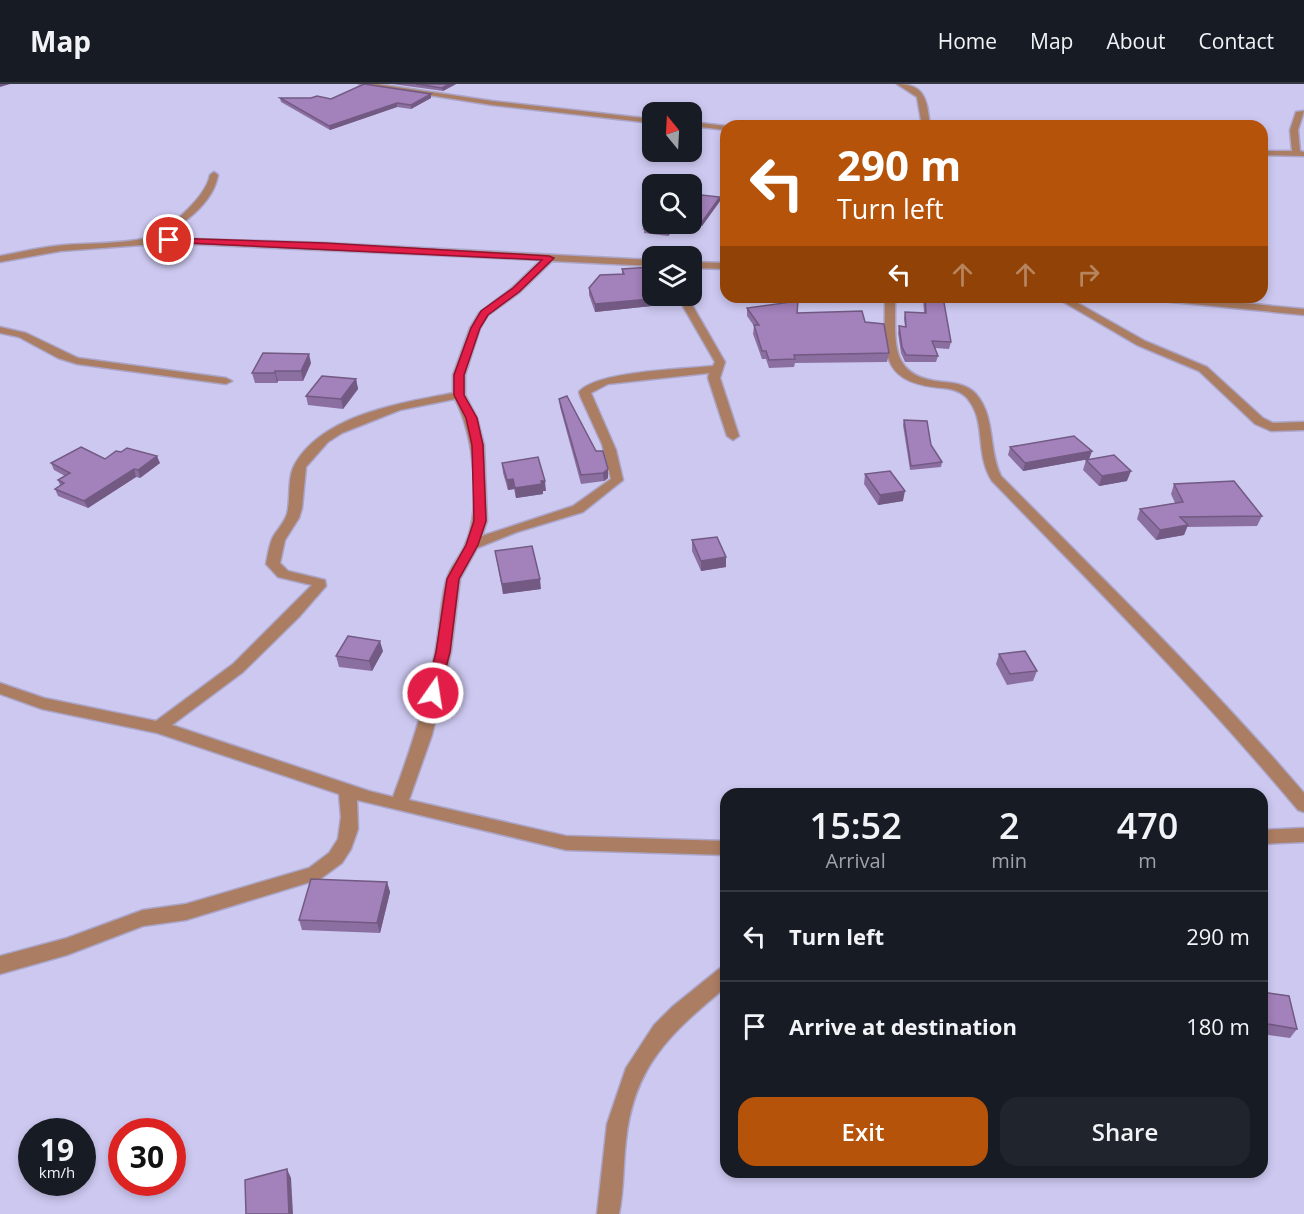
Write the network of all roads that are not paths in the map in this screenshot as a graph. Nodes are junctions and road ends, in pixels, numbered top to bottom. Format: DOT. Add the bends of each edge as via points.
graph roads {
  1 [pos="363,84"];
  2 [pos="901,84"];
  3 [pos="1304,113"];
  4 [pos="642,120"];
  5 [pos="926,120"];
  6 [pos="702,125"];
  7 [pos="720,127"];
  8 [pos="1268,153"];
  9 [pos="1300,154"];
  10 [pos="214,175"];
  11 [pos="144,242"];
  12 [pos="549,258"];
  13 [pos="0,259"];
  14 [pos="642,263"];
  15 [pos="702,265"];
  16 [pos="720,266"];
  17 [pos="890,303"];
  18 [pos="1071,303"];
  19 [pos="1212,303"];
  20 [pos="688,306"];
  21 [pos="1304,312"];
  22 [pos="0,330"];
  23 [pos="715,370"];
  24 [pos="226,381"];
  25 [pos="459,395"];
  26 [pos="1304,426"];
  27 [pos="733,435"];
  28 [pos="472,545"];
  29 [pos="0,688"];
  30 [pos="159,728"];
  31 [pos="347,791"];
  32 [pos="399,805"];
  33 [pos="1304,806"];
  34 [pos="1304,835"];
  35 [pos="1268,837"];
  36 [pos="720,848"];
  37 [pos="0,965"];
  38 [pos="720,980"];
  39 [pos="608,1214"];
  1 -- 4 [label="street"];
  2 -- 5 [label="street" via="925,101"];
  3 -- 9 [label="street" via="1299,114 1294,130"];
  6 -- 7 [label="street"];
  8 -- 9 [label="street"];
  10 -- 11 [label="street" via="211,192 167,231"];
  11 -- 12 [label="street" via="336,246"];
  11 -- 13 [label="street" via="61,248"];
  12 -- 14 [label="street"];
  12 -- 25 [label="street" via="516,290 484,313 459,375"];
  15 -- 16 [label="street"];
  17 -- 33 [label="street" via="891,345 896,366 913,381 951,385 969,393 986,427 988,460 996,478 1167,654"];
  18 -- 26 [label="street" via="1141,343 1203,369 1259,421 1271,427"];
  19 -- 21 [label="street"];
  20 -- 23 [label="street" via="720,362"];
  22 -- 24 [label="street" via="22,335 77,361"];
  23 -- 27 [label="street" via="714,378"];
  23 -- 28 [label="street" via="606,381 589,388 585,392 587,405 602,431 617,480 578,509"];
  25 -- 28 [label="street" via="471,418 478,445 480,521"];
  25 -- 30 [label="street" via="397,407 358,421 324,440 308,457 300,466 295,508 278,540 273,564 283,574 320,583 319,586 238,668"];
  28 -- 32 [label="street" via="453,579 443,652 424,735"];
  29 -- 30 [label="street" via="42,703"];
  30 -- 31 [label="street"];
  31 -- 32 [label="street"];
  31 -- 37 [label="street" via="351,831 329,866 314,874 193,911 148,916 75,944"];
  32 -- 36 [label="street" via="566,843"];
  34 -- 35 [label="street"];
  38 -- 39 [label="street" via="672,1019 627,1086 616,1139"];
}
